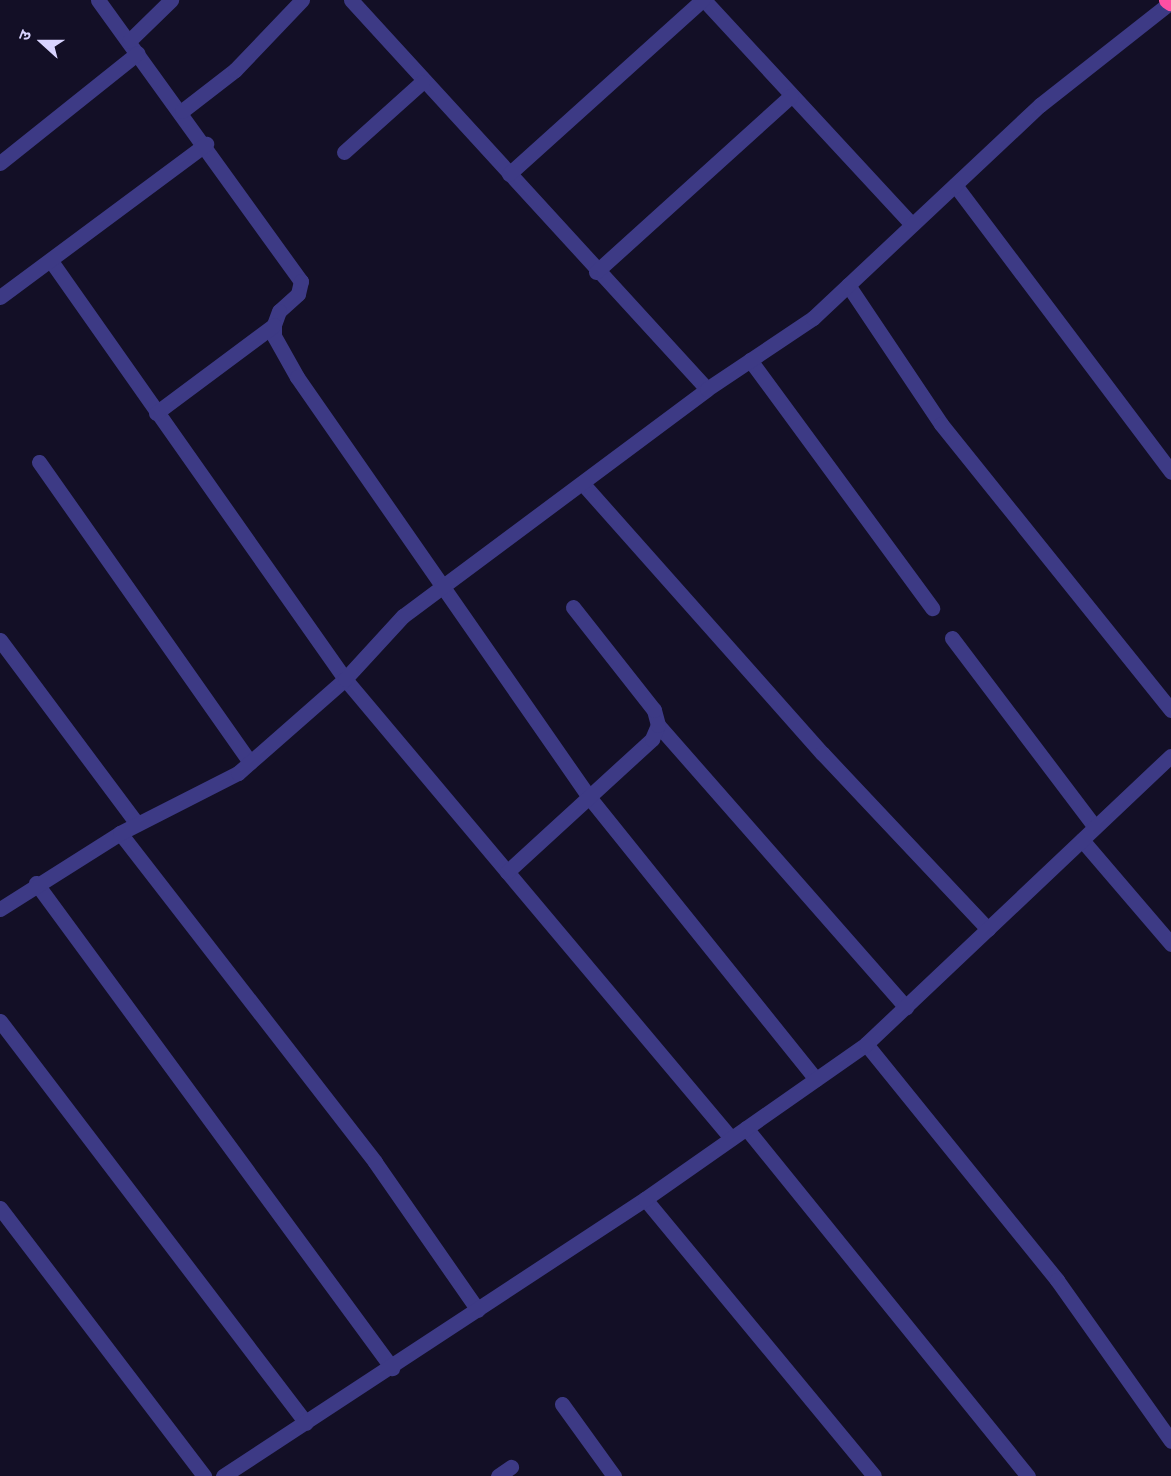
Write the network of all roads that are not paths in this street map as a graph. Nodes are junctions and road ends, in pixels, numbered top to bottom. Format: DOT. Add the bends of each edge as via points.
graph roads {
  1 [pos="98,0"];
  2 [pos="171,0"];
  3 [pos="302,0"];
  4 [pos="351,0"];
  5 [pos="703,0"];
  6 [pos="1170,2"];
  7 [pos="134,47"];
  8 [pos="422,81"];
  9 [pos="791,96"];
  10 [pos="182,111"];
  11 [pos="206,144"];
  12 [pos="344,152"];
  13 [pos="0,163"];
  14 [pos="509,174"];
  15 [pos="955,185"];
  16 [pos="912,225"];
  17 [pos="51,261"];
  18 [pos="596,272"];
  19 [pos="848,285"];
  20 [pos="0,297"];
  21 [pos="274,325"];
  22 [pos="750,360"];
  23 [pos="707,389"];
  24 [pos="156,413"];
  25 [pos="39,462"];
  26 [pos="1171,472"];
  27 [pos="583,484"];
  28 [pos="440,589"];
  29 [pos="573,607"];
  30 [pos="932,608"];
  31 [pos="952,638"];
  32 [pos="0,640"];
  33 [pos="345,679"];
  34 [pos="1171,710"];
  35 [pos="658,725"];
  36 [pos="1171,756"];
  37 [pos="250,762"];
  38 [pos="589,797"];
  39 [pos="137,824"];
  40 [pos="1095,827"];
  41 [pos="120,833"];
  42 [pos="1082,840"];
  43 [pos="507,872"];
  44 [pos="36,883"];
  45 [pos="3,902"];
  46 [pos="988,929"];
  47 [pos="1171,944"];
  48 [pos="906,1007"];
  49 [pos="0,1022"];
  50 [pos="866,1044"];
  51 [pos="816,1079"];
  52 [pos="746,1128"];
  53 [pos="731,1138"];
  54 [pos="645,1198"];
  55 [pos="0,1208"];
  56 [pos="478,1310"];
  57 [pos="392,1368"];
  58 [pos="561,1404"];
  59 [pos="306,1423"];
  60 [pos="1171,1441"];
  61 [pos="204,1476"];
  62 [pos="223,1476"];
  63 [pos="614,1476"];
  64 [pos="874,1476"];
  65 [pos="1028,1476"];
  1 -- 7 [label="street"];
  2 -- 7 [label="street"];
  3 -- 10 [label="street" via="235,70"];
  4 -- 8 [label="street"];
  5 -- 9 [label="street"];
  5 -- 14 [label="street"];
  6 -- 15 [label="street" via="1040,105"];
  7 -- 10 [label="street"];
  7 -- 13 [label="street"];
  8 -- 12 [label="street"];
  8 -- 14 [label="street"];
  9 -- 16 [label="street"];
  9 -- 18 [label="street"];
  10 -- 11 [label="street"];
  11 -- 17 [label="street"];
  11 -- 21 [label="street" via="301,281 298,294 279,311"];
  14 -- 18 [label="street"];
  15 -- 16 [label="street"];
  15 -- 26 [label="street"];
  16 -- 19 [label="street"];
  17 -- 20 [label="street"];
  17 -- 24 [label="street"];
  18 -- 23 [label="street"];
  19 -- 22 [label="street" via="813,318"];
  19 -- 34 [label="street" via="941,424"];
  21 -- 24 [label="street"];
  21 -- 28 [label="street" via="274,336 297,377"];
  22 -- 23 [label="street"];
  22 -- 30 [label="street"];
  23 -- 27 [label="street"];
  24 -- 33 [label="street"];
  25 -- 37 [label="street"];
  27 -- 28 [label="street"];
  27 -- 46 [label="street" via="822,753"];
  28 -- 33 [label="street" via="403,616"];
  28 -- 38 [label="street"];
  29 -- 35 [label="street" via="654,710"];
  31 -- 40 [label="street"];
  32 -- 39 [label="street"];
  33 -- 37 [label="street"];
  33 -- 43 [label="street"];
  35 -- 38 [label="street" via="652,739"];
  35 -- 48 [label="street"];
  36 -- 40 [label="street"];
  37 -- 39 [label="street"];
  38 -- 43 [label="street"];
  38 -- 51 [label="street"];
  39 -- 41 [label="street"];
  40 -- 42 [label="street"];
  41 -- 44 [label="street"];
  41 -- 56 [label="street" via="375,1162"];
  42 -- 46 [label="street"];
  42 -- 47 [label="street"];
  43 -- 53 [label="street"];
  44 -- 45 [label="street"];
  44 -- 57 [label="street"];
  46 -- 48 [label="street"];
  48 -- 50 [label="street"];
  49 -- 59 [label="street"];
  50 -- 51 [label="street"];
  50 -- 60 [label="street" via="1057,1280"];
  51 -- 52 [label="street"];
  52 -- 53 [label="street"];
  52 -- 65 [label="street"];
  53 -- 54 [label="street"];
  54 -- 56 [label="street"];
  54 -- 64 [label="street"];
  55 -- 61 [label="street"];
  56 -- 57 [label="street"];
  57 -- 59 [label="street"];
  58 -- 63 [label="street"];
  59 -- 62 [label="street"];
}
